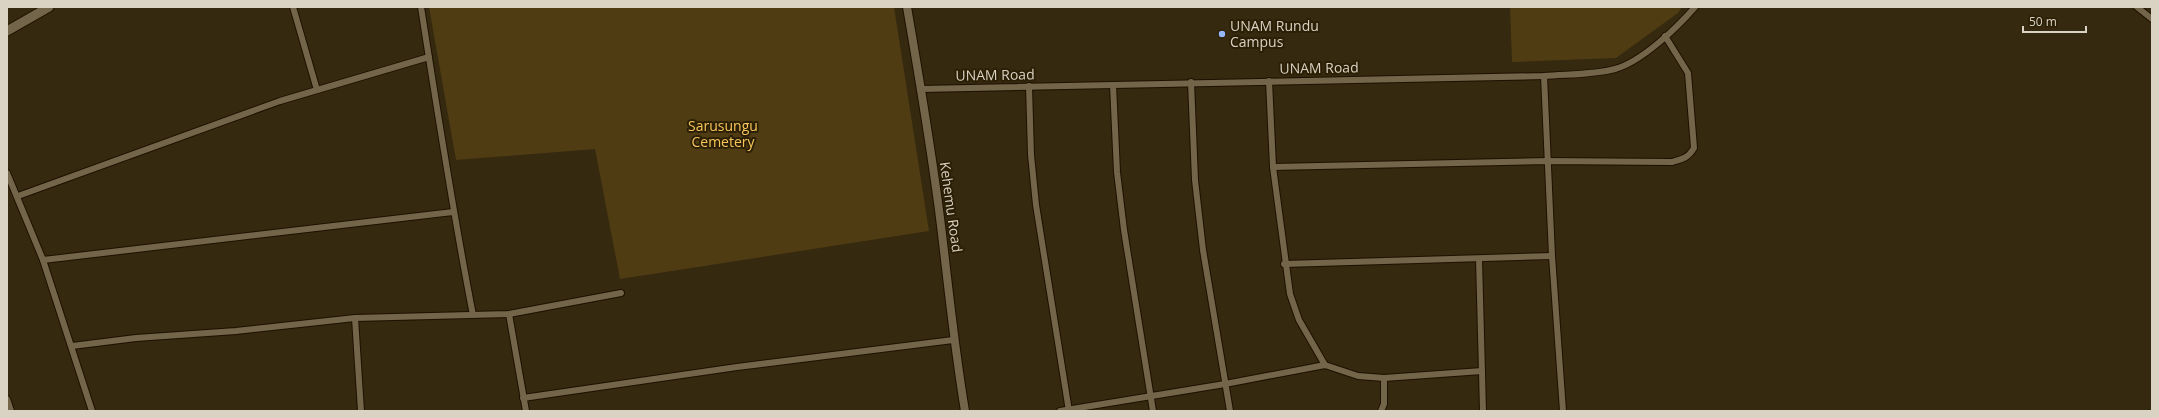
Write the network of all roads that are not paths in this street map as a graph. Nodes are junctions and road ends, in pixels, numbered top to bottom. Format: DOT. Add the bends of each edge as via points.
graph roads {
  1 [pos="49,7"];
  2 [pos="293,7"];
  3 [pos="421,7"];
  4 [pos="906,7"];
  5 [pos="1695,7"];
  6 [pos="2137,7"];
  7 [pos="2152,19"];
  8 [pos="7,30"];
  9 [pos="1665,36"];
  10 [pos="429,57"];
  11 [pos="1544,76"];
  12 [pos="1269,81"];
  13 [pos="1191,82"];
  14 [pos="1113,85"];
  15 [pos="1029,86"];
  16 [pos="921,89"];
  17 [pos="317,90"];
  18 [pos="1548,162"];
  19 [pos="1273,167"];
  20 [pos="7,173"];
  21 [pos="10,186"];
  22 [pos="18,196"];
  23 [pos="453,212"];
  24 [pos="1552,256"];
  25 [pos="1479,259"];
  26 [pos="43,260"];
  27 [pos="1284,264"];
  28 [pos="621,293"];
  29 [pos="509,314"];
  30 [pos="473,315"];
  31 [pos="355,318"];
  32 [pos="953,340"];
  33 [pos="72,346"];
  34 [pos="1325,365"];
  35 [pos="1482,371"];
  36 [pos="1384,378"];
  37 [pos="1226,384"];
  38 [pos="1150,396"];
  39 [pos="524,398"];
  40 [pos="7,399"];
  41 [pos="1069,410"];
  42 [pos="11,411"];
  43 [pos="92,411"];
  44 [pos="361,411"];
  45 [pos="526,411"];
  46 [pos="965,411"];
  47 [pos="1060,411"];
  48 [pos="1153,411"];
  49 [pos="1230,411"];
  50 [pos="1381,411"];
  51 [pos="1483,411"];
  52 [pos="1563,411"];
  1 -- 8 [label="main road"];
  2 -- 17 [label="street"];
  3 -- 10 [label="street"];
  4 -- 16 [label="street, Kehemu Road"];
  5 -- 9 [label="street, UNAM Road"];
  6 -- 7 [label="street"];
  9 -- 11 [label="street, UNAM Road" via="1633,61 1615,69"];
  9 -- 18 [label="street" via="1688,73 1694,148 1688,157 1672,162"];
  10 -- 17 [label="street"];
  10 -- 23 [label="street"];
  11 -- 12 [label="street, UNAM Road"];
  11 -- 18 [label="street"];
  12 -- 13 [label="street, UNAM Road"];
  12 -- 19 [label="street"];
  13 -- 14 [label="street, UNAM Road"];
  13 -- 37 [label="street" via="1195,180 1204,258"];
  14 -- 15 [label="street, UNAM Road"];
  14 -- 38 [label="street" via="1117,172"];
  15 -- 16 [label="street, UNAM Road"];
  15 -- 41 [label="street" via="1031,155 1036,205"];
  16 -- 32 [label="street, Kehemu Road" via="942,233"];
  17 -- 22 [label="street"];
  18 -- 19 [label="street"];
  18 -- 24 [label="street"];
  19 -- 27 [label="street"];
  20 -- 21 [label="street"];
  21 -- 22 [label="street"];
  22 -- 26 [label="street"];
  23 -- 26 [label="street"];
  23 -- 30 [label="street"];
  24 -- 25 [label="street"];
  24 -- 52 [label="street"];
  25 -- 27 [label="street"];
  25 -- 35 [label="street"];
  26 -- 33 [label="street"];
  27 -- 34 [label="street" via="1290,294 1300,320"];
  28 -- 29 [label="street"];
  29 -- 30 [label="street"];
  29 -- 39 [label="street"];
  30 -- 31 [label="street"];
  31 -- 33 [label="street"];
  31 -- 44 [label="street"];
  32 -- 39 [label="street" via="737,367"];
  32 -- 46 [label="street, Kehemu Road"];
  33 -- 43 [label="street"];
  34 -- 36 [label="street" via="1358,376"];
  34 -- 37 [label="street"];
  35 -- 36 [label="street"];
  35 -- 51 [label="street"];
  36 -- 50 [label="street" via="1384,404"];
  37 -- 38 [label="street"];
  37 -- 49 [label="street"];
  38 -- 41 [label="street"];
  38 -- 48 [label="street"];
  39 -- 45 [label="street"];
  40 -- 42 [label="street"];
  41 -- 47 [label="street"];
}
